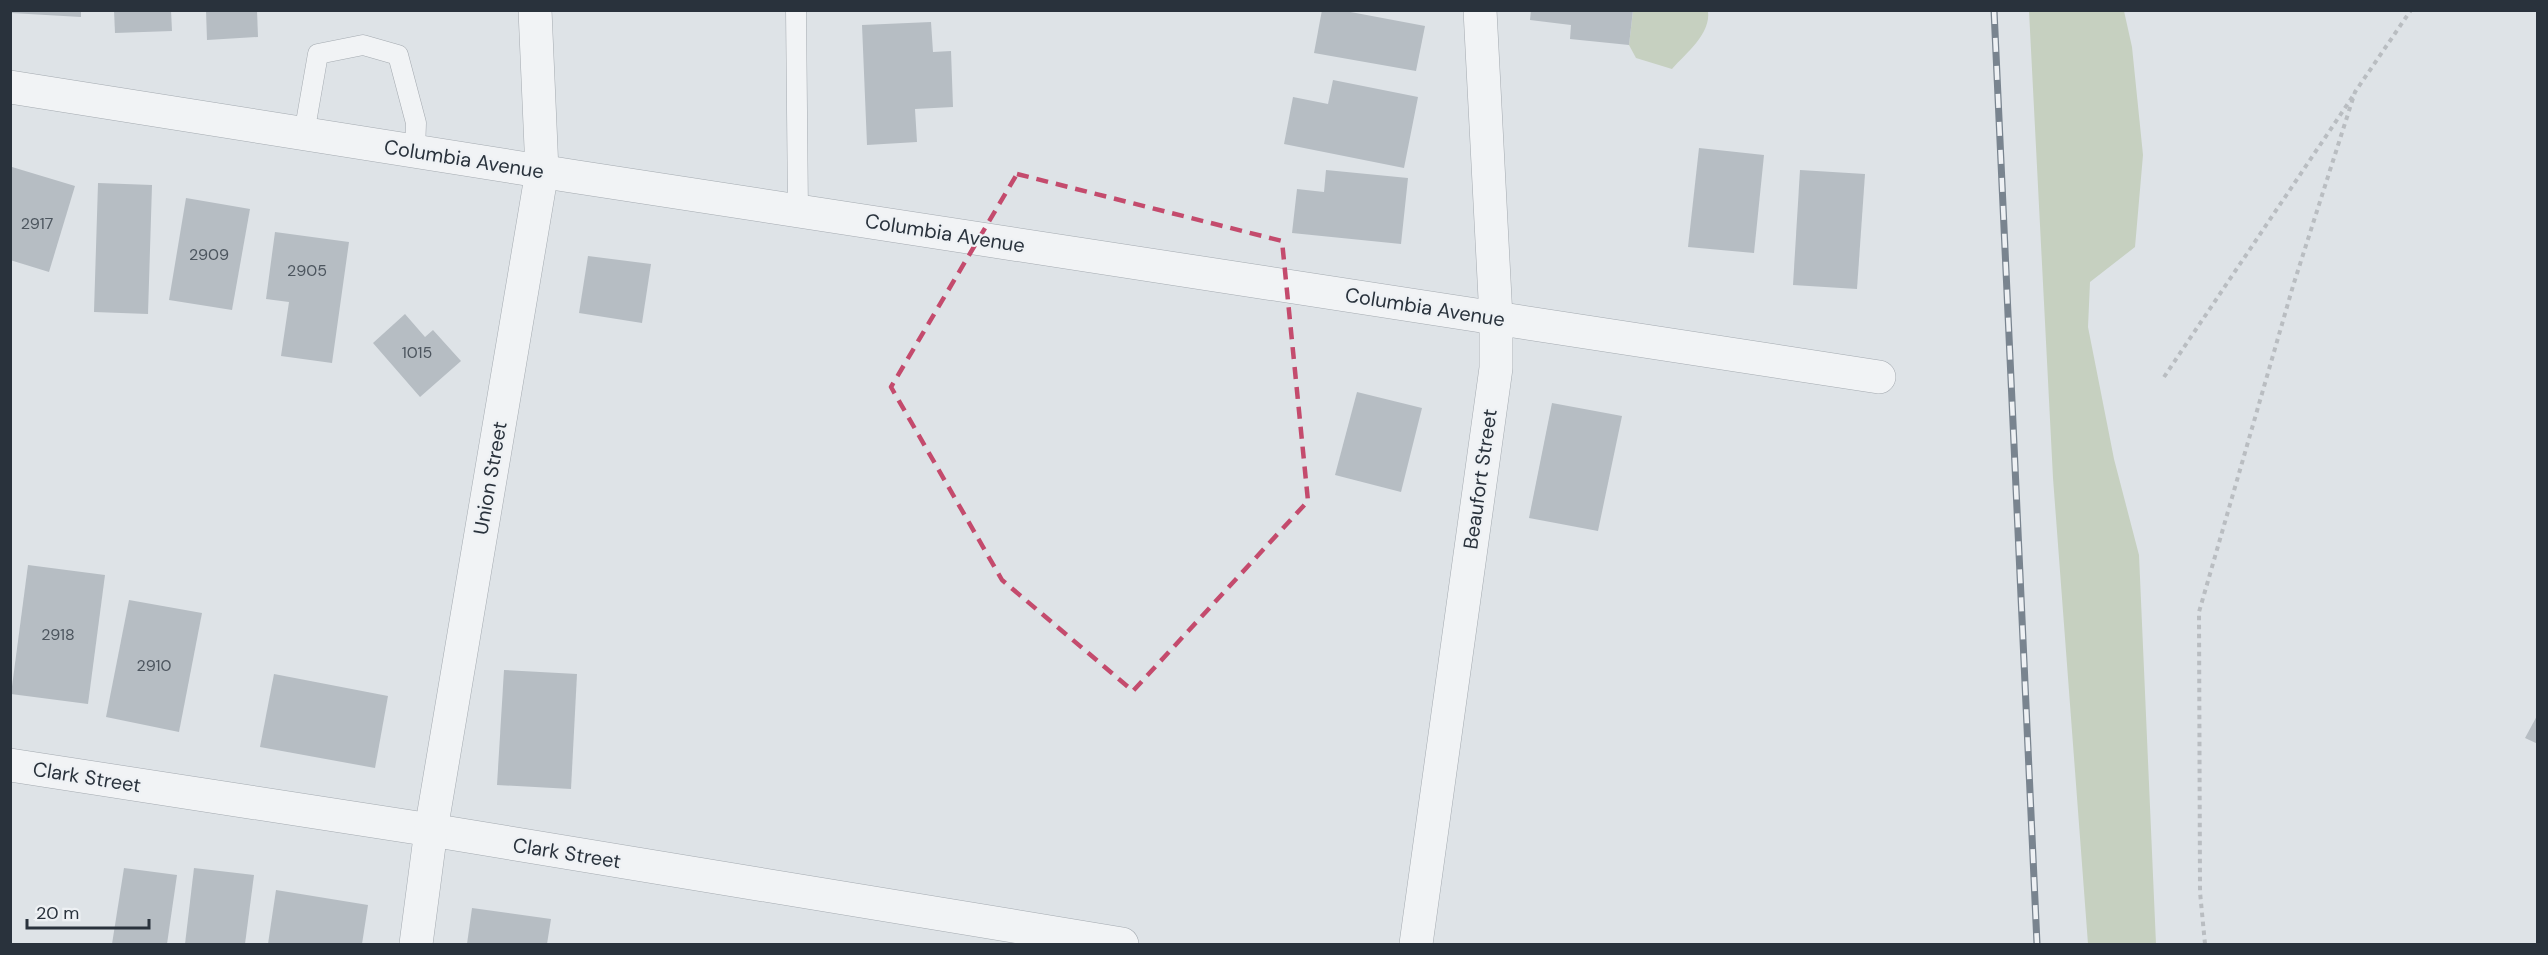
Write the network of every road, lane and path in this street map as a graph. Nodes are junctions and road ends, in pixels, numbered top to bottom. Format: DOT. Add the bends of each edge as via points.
graph roads {
  1 [pos="535,10"];
  2 [pos="796,10"];
  3 [pos="1480,10"];
  4 [pos="2411,10"];
  5 [pos="10,87"];
  6 [pos="2355,92"];
  7 [pos="304,134"];
  8 [pos="415,151"];
  9 [pos="542,171"];
  10 [pos="798,210"];
  11 [pos="1496,318"];
  12 [pos="1879,377"];
  13 [pos="2164,377"];
  14 [pos="10,765"];
  15 [pos="431,830"];
  16 [pos="416,945"];
  17 [pos="1122,945"];
  18 [pos="1416,945"];
  19 [pos="2205,945"];
  1 -- 9 [label="street, Union Street"];
  2 -- 10 [label="lane"];
  3 -- 11 [label="street, Beaufort Street"];
  4 -- 6 [label="path"];
  5 -- 7 [label="street, Columbia Avenue"];
  6 -- 13 [label="path"];
  6 -- 19 [label="path" via="2293,286 2199,612 2200,892"];
  7 -- 8 [label="street, Columbia Avenue"];
  7 -- 8 [label="lane" via="318,54 363,45 398,55 416,123"];
  8 -- 9 [label="street, Columbia Avenue"];
  9 -- 10 [label="street, Columbia Avenue"];
  9 -- 15 [label="street, Union Street"];
  10 -- 11 [label="street, Columbia Avenue"];
  11 -- 12 [label="street, Columbia Avenue"];
  11 -- 18 [label="street, Beaufort Street" via="1496,368"];
  14 -- 15 [label="street, Clark Street"];
  15 -- 16 [label="street, Union Street"];
  15 -- 17 [label="street, Clark Street"];
}
